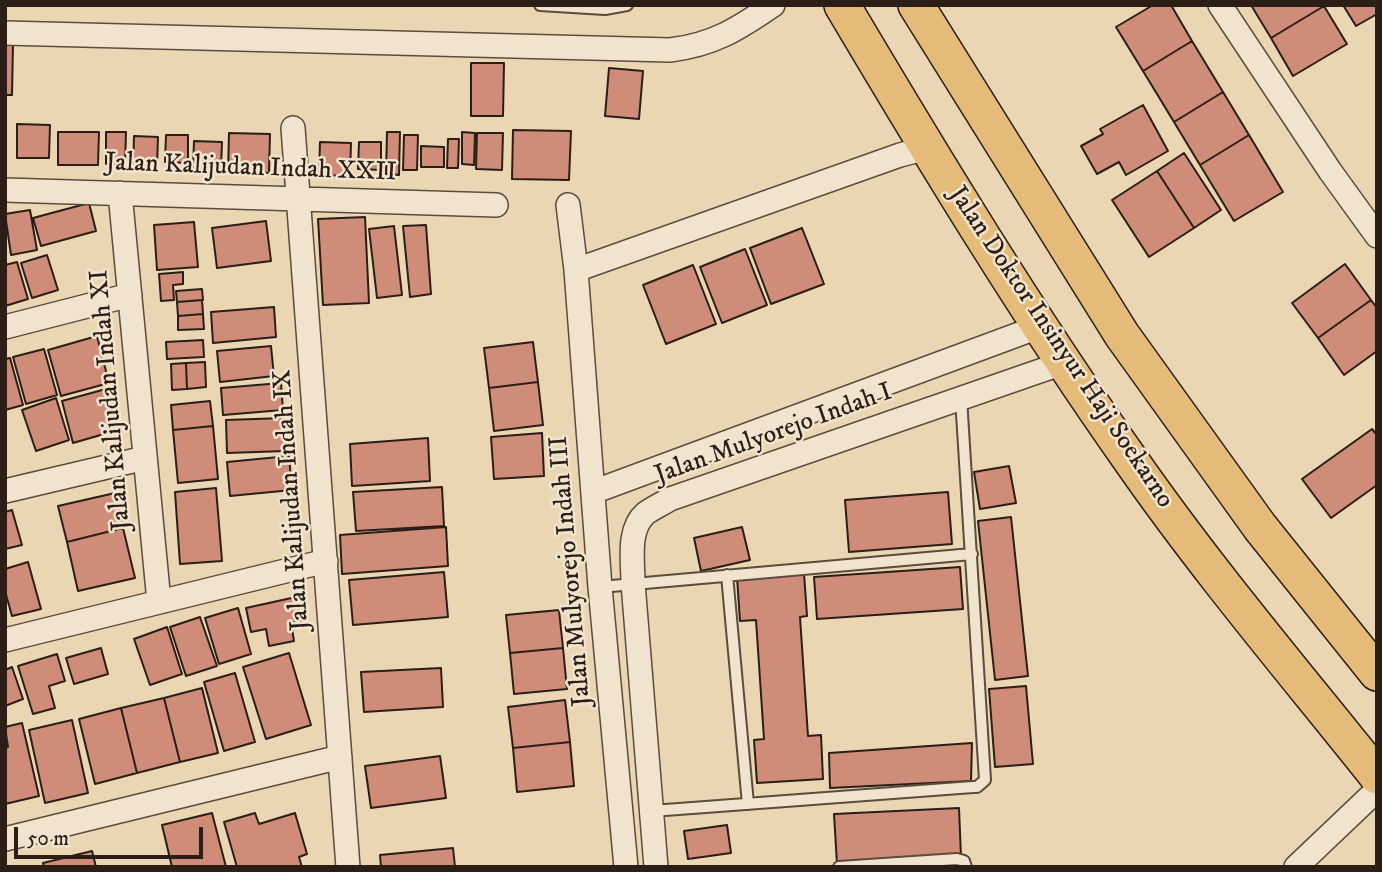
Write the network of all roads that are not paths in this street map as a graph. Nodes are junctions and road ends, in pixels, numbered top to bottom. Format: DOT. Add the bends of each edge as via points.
graph roads {
  1 [pos="540,5"];
  2 [pos="626,5"];
  3 [pos="773,5"];
  4 [pos="842,5"];
  5 [pos="916,5"];
  6 [pos="1220,5"];
  7 [pos="5,33"];
  8 [pos="293,128"];
  9 [pos="903,155"];
  10 [pos="5,190"];
  11 [pos="120,193"];
  12 [pos="298,199"];
  13 [pos="496,205"];
  14 [pos="568,205"];
  15 [pos="1377,236"];
  16 [pos="576,270"];
  17 [pos="130,296"];
  18 [pos="5,327"];
  19 [pos="1016,336"];
  20 [pos="1039,370"];
  21 [pos="961,398"];
  22 [pos="730,442"];
  23 [pos="145,458"];
  24 [pos="740,474"];
  25 [pos="5,491"];
  26 [pos="593,492"];
  27 [pos="972,554"];
  28 [pos="326,561"];
  29 [pos="727,575"];
  30 [pos="634,583"];
  31 [pos="600,587"];
  32 [pos="159,602"];
  33 [pos="5,640"];
  34 [pos="1377,673"];
  35 [pos="340,757"];
  36 [pos="1377,776"];
  37 [pos="1377,790"];
  38 [pos="748,804"];
  39 [pos="652,811"];
  40 [pos="5,839"];
  41 [pos="348,867"];
  42 [pos="626,867"];
  43 [pos="656,867"];
  44 [pos="839,867"];
  45 [pos="966,867"];
  46 [pos="1296,867"];
  1 -- 2 [label="lane" via="605,9"];
  3 -- 7 [label="street" via="717,40 670,50"];
  4 -- 9 [label="main road, Jalan Doktor Insinyur Haji Soekarno"];
  5 -- 34 [label="main road" via="1122,335 1260,527"];
  6 -- 15 [label="street"];
  8 -- 12 [label="street, Jalan Kalijudan Indah IX"];
  9 -- 16 [label="street"];
  9 -- 19 [label="main road, Jalan Doktor Insinyur Haji Soekarno"];
  10 -- 11 [label="street, Jalan Kalijudan Indah XXII"];
  11 -- 12 [label="street, Jalan Kalijudan Indah XXII"];
  11 -- 17 [label="street, Jalan Kalijudan Indah XI"];
  12 -- 13 [label="street, Jalan Kalijudan Indah XXII"];
  12 -- 28 [label="street, Jalan Kalijudan Indah IX"];
  14 -- 16 [label="street, Jalan Mulyorejo Indah III"];
  16 -- 26 [label="street, Jalan Mulyorejo Indah III"];
  17 -- 18 [label="street"];
  17 -- 23 [label="street, Jalan Kalijudan Indah XI"];
  19 -- 20 [label="main road, Jalan Doktor Insinyur Haji Soekarno"];
  19 -- 22 [label="street, Jalan Mulyorejo Indah I"];
  20 -- 21 [label="street, Jalan Mulyorejo Indah I"];
  20 -- 36 [label="main road, Jalan Doktor Insinyur Haji Soekarno" via="1133,465"];
  21 -- 24 [label="street, Jalan Mulyorejo Indah I"];
  21 -- 27 [label="lane"];
  22 -- 24 [label="street"];
  22 -- 26 [label="street, Jalan Mulyorejo Indah I"];
  23 -- 25 [label="street"];
  23 -- 32 [label="street, Jalan Kalijudan Indah XI"];
  24 -- 30 [label="street, Jalan Mulyorejo Indah I" via="670,499 645,514 633,540"];
  26 -- 31 [label="street, Jalan Mulyorejo Indah III"];
  27 -- 29 [label="lane"];
  27 -- 38 [label="lane" via="985,780 977,787"];
  28 -- 32 [label="street"];
  28 -- 35 [label="street, Jalan Kalijudan Indah IX"];
  29 -- 30 [label="lane"];
  29 -- 38 [label="lane"];
  30 -- 31 [label="lane"];
  30 -- 39 [label="street, Jalan Mulyorejo Indah I"];
  31 -- 42 [label="street, Jalan Mulyorejo Indah III"];
  32 -- 33 [label="street"];
  35 -- 40 [label="street"];
  35 -- 41 [label="street, Jalan Kalijudan Indah IX"];
  37 -- 46 [label="street"];
  38 -- 39 [label="lane"];
  39 -- 43 [label="street, Jalan Mulyorejo Indah I"];
  44 -- 45 [label="lane" via="957,859"];
}
